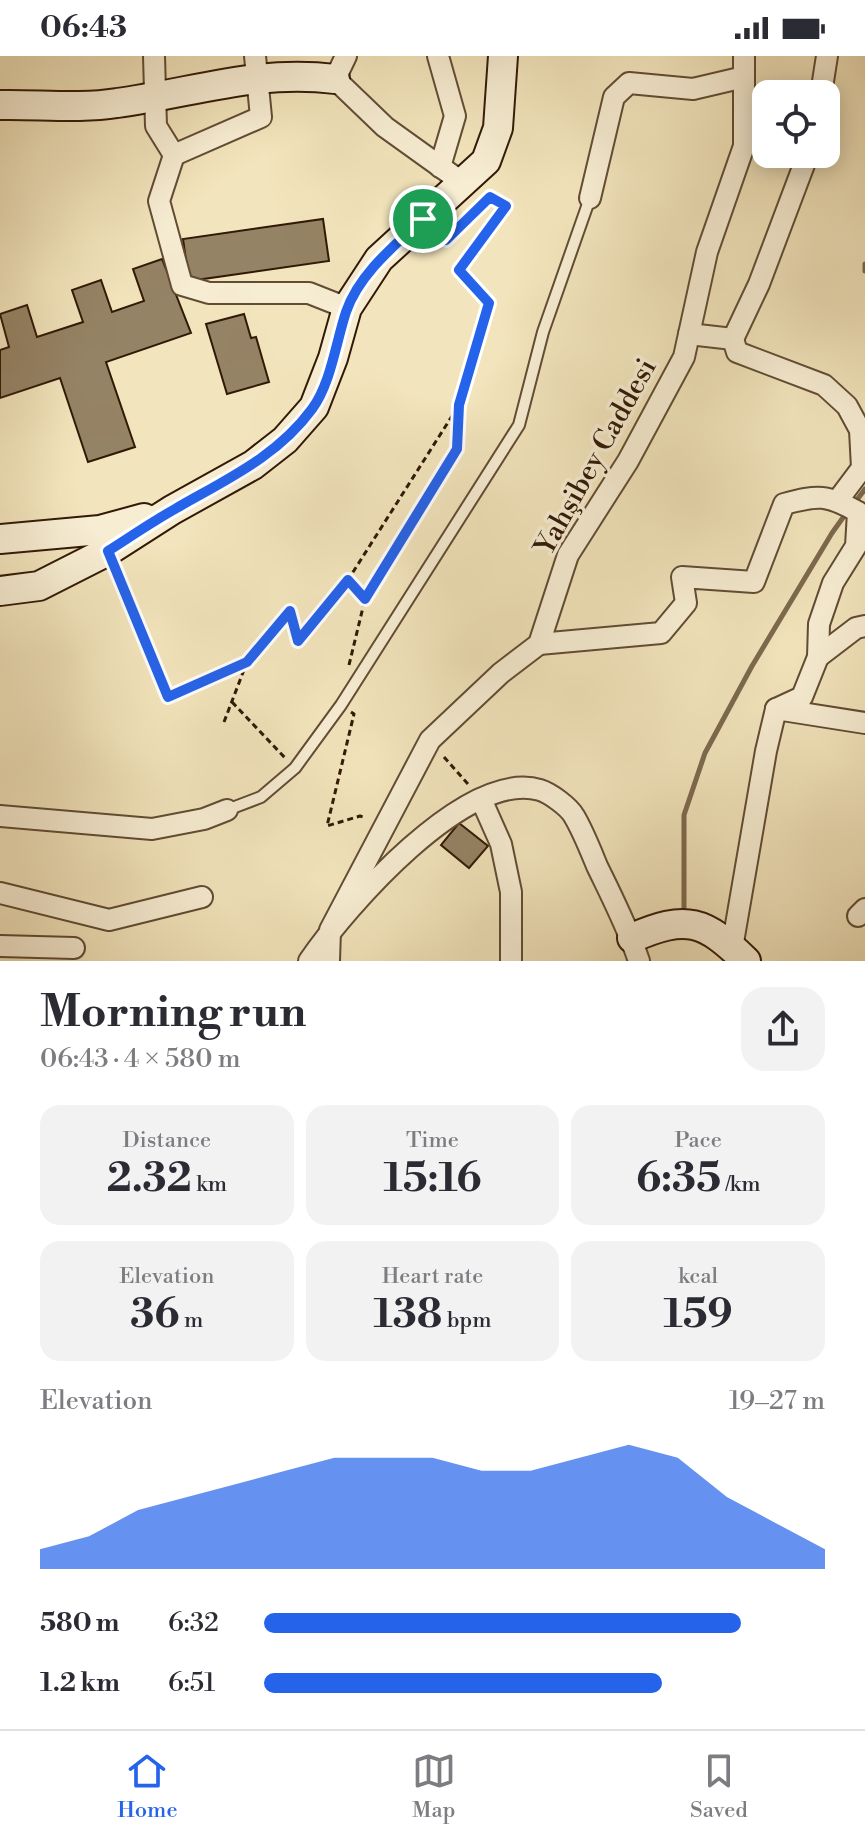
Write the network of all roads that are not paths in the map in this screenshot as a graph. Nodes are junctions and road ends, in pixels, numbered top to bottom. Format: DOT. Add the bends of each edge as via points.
graph roads {
  1 [pos="154,56"];
  2 [pos="438,56"];
  3 [pos="503,56"];
  4 [pos="744,56"];
  5 [pos="827,56"];
  6 [pos="256,66"];
  7 [pos="340,68"];
  8 [pos="744,77"];
  9 [pos="823,80"];
  10 [pos="155,97"];
  11 [pos="0,105"];
  12 [pos="174,155"];
  13 [pos="440,167"];
  14 [pos="803,168"];
  15 [pos="463,183"];
  16 [pos="590,198"];
  17 [pos="347,308"];
  18 [pos="689,334"];
  19 [pos="733,339"];
  20 [pos="838,500"];
  21 [pos="172,510"];
  22 [pos="0,539"];
  23 [pos="0,591"];
  24 [pos="865,626"];
  25 [pos="539,644"];
  26 [pos="818,657"];
  27 [pos="776,709"];
  28 [pos="865,723"];
  29 [pos="481,799"];
  30 [pos="227,810"];
  31 [pos="0,816"];
  32 [pos="0,893"];
  33 [pos="202,897"];
  34 [pos="330,930"];
  35 [pos="0,946"];
  36 [pos="74,948"];
  37 [pos="635,950"];
  38 [pos="739,954"];
  39 [pos="309,961"];
  40 [pos="329,961"];
  41 [pos="511,961"];
  1 -- 10 [label="street"];
  2 -- 13 [label="street" via="455,116"];
  3 -- 15 [label="main road" via="498,128 486,161"];
  4 -- 8 [label="street, Yahşibey Caddesi"];
  5 -- 9 [label="street"];
  6 -- 7 [label="main road" via="302,75"];
  6 -- 10 [label="main road"];
  6 -- 12 [label="street" via="261,117"];
  7 -- 13 [label="street" via="385,127"];
  8 -- 16 [label="street" via="693,89 629,83 614,97"];
  8 -- 18 [label="street, Yahşibey Caddesi" via="744,146 707,252"];
  10 -- 11 [label="main road" via="112,104"];
  10 -- 12 [label="street" via="156,126"];
  12 -- 17 [label="street" via="159,201 182,285 209,293 309,293"];
  13 -- 15 [label="street"];
  14 -- 19 [label="street"];
  15 -- 17 [label="main road" via="379,259"];
  16 -- 30 [label="lane" via="543,332 519,425 341,705 295,768 261,797"];
  17 -- 21 [label="main road" via="314,407 295,429 253,465"];
  18 -- 19 [label="street"];
  18 -- 25 [label="street, Yahşibey Caddesi" via="684,357 628,461 568,555"];
  19 -- 20 [label="street" via="737,352 824,385 847,406 860,430 862,468"];
  20 -- 25 [label="street" via="818,495 784,504 754,582 682,577 686,603 661,633"];
  20 -- 26 [label="street" via="858,512 856,546 833,583 819,624"];
  21 -- 22 [label="main road" via="100,530"];
  21 -- 23 [label="main road" via="39,586"];
  24 -- 26 [label="street"];
  25 -- 34 [label="street" via="430,740"];
  26 -- 27 [label="street" via="802,697"];
  27 -- 28 [label="street"];
  27 -- 38 [label="street"];
  29 -- 34 [label="street" via="401,855"];
  29 -- 37 [label="street" via="512,787 542,791 572,813"];
  29 -- 41 [label="street" via="501,844 511,892"];
  30 -- 31 [label="street" via="152,829"];
  32 -- 33 [label="street" via="109,920"];
  34 -- 39 [label="street"];
  34 -- 40 [label="street"];
  35 -- 36 [label="street"];
  37 -- 38 [label="main road" via="654,928 693,925 706,927"];
}
